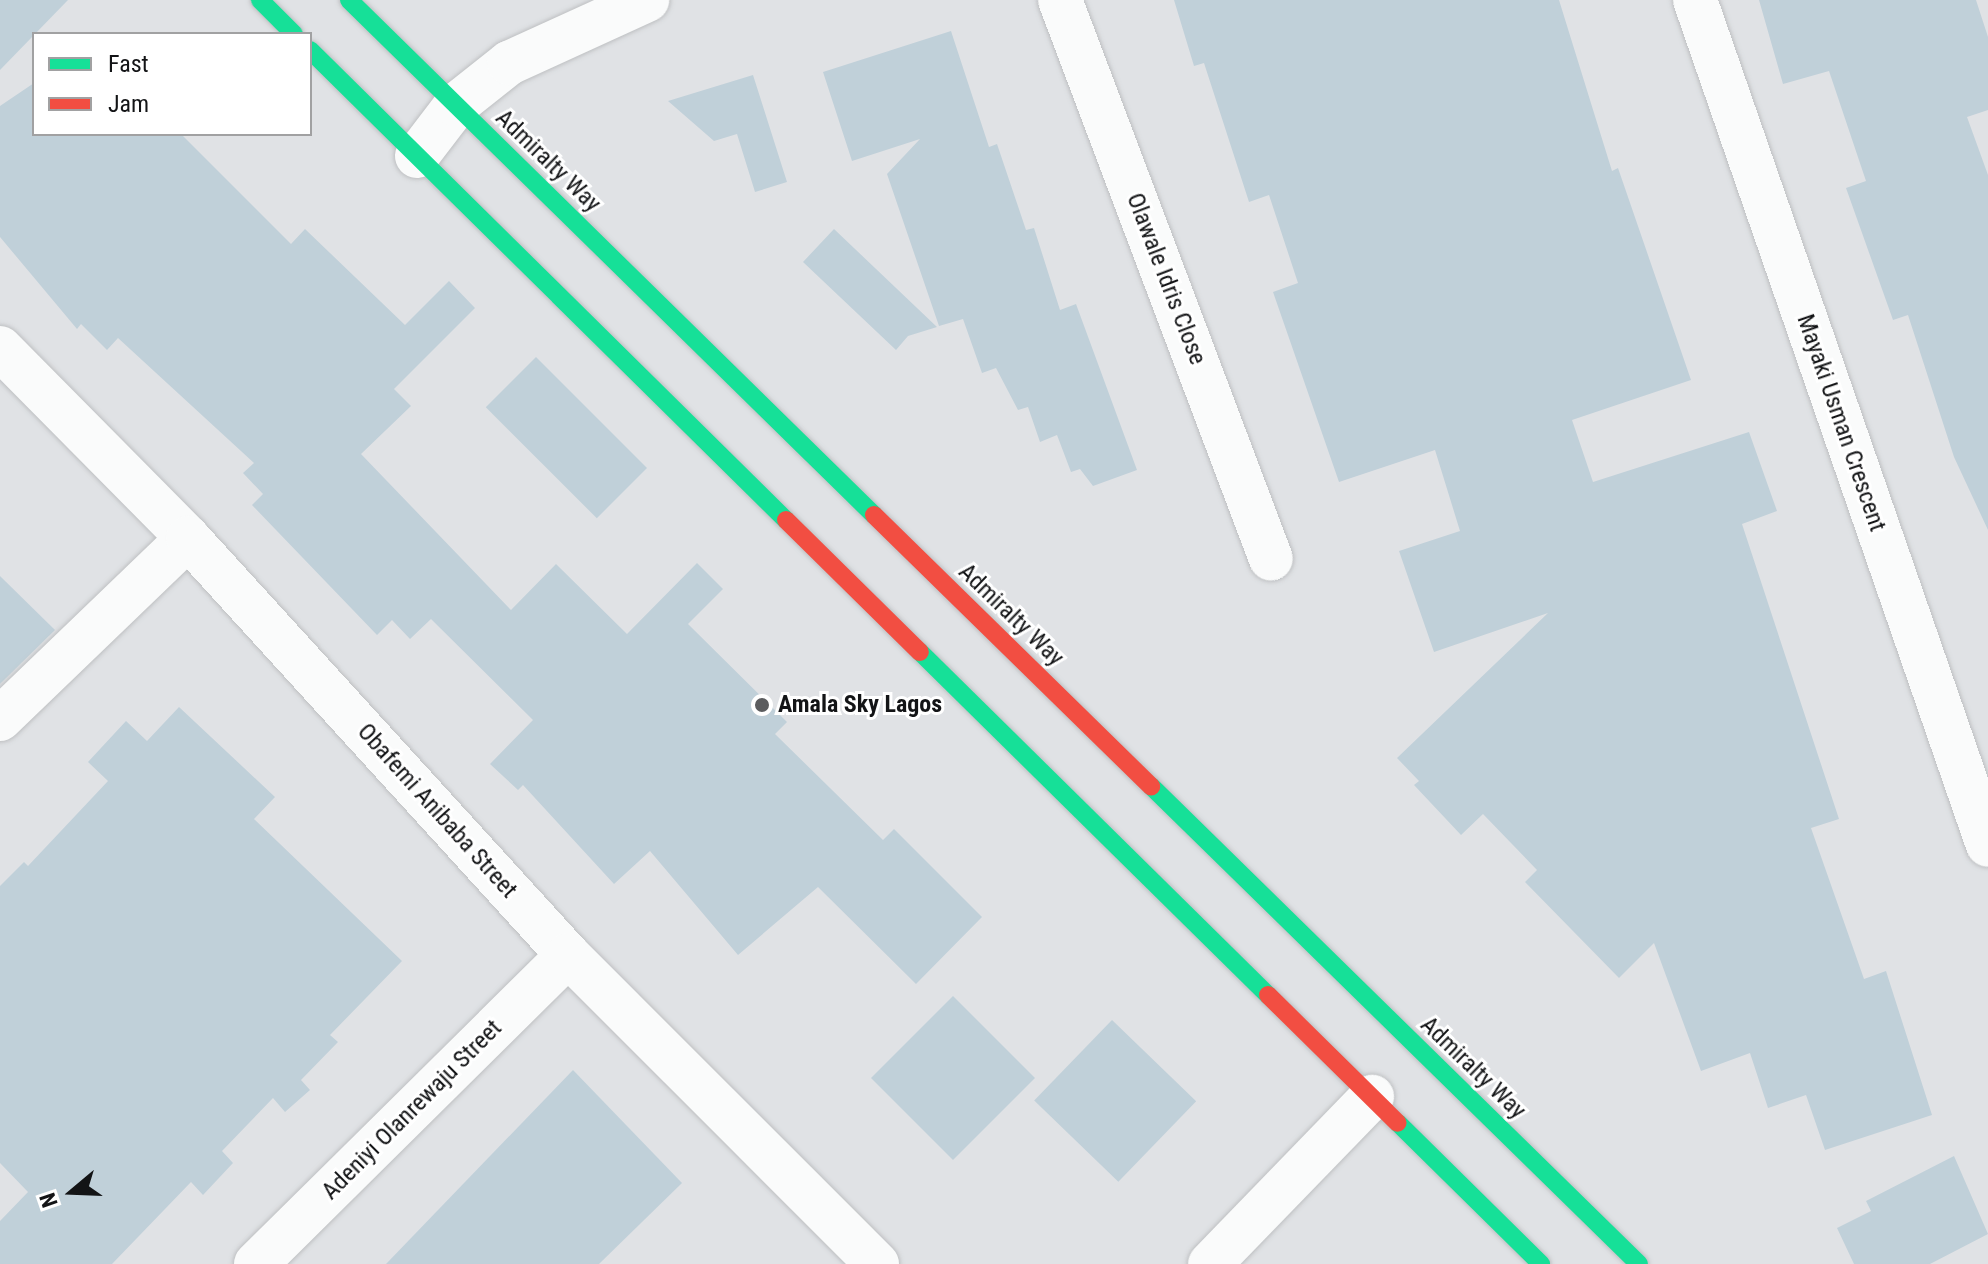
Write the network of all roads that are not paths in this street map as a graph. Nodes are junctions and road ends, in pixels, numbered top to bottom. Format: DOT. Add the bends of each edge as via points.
graph roads {
  1 [pos="260,0"];
  2 [pos="349,0"];
  3 [pos="647,0"];
  4 [pos="1060,0"];
  5 [pos="1695,0"];
  6 [pos="292,32"];
  7 [pos="312,52"];
  8 [pos="456,105"];
  9 [pos="417,156"];
  10 [pos="0,348"];
  11 [pos="188,538"];
  12 [pos="1271,559"];
  13 [pos="0,719"];
  14 [pos="1988,845"];
  15 [pos="568,955"];
  16 [pos="1372,1097"];
  17 [pos="256,1264"];
  18 [pos="877,1264"];
  19 [pos="1210,1264"];
  20 [pos="1541,1264"];
  21 [pos="1639,1264"];
  1 -- 6 [label="main road"];
  2 -- 8 [label="main road, Admiralty Way"];
  3 -- 8 [label="street" via="553,37"];
  4 -- 12 [label="street, Olawale Idris Close"];
  5 -- 14 [label="street, Mayaki Usman Crescent"];
  7 -- 9 [label="main road"];
  8 -- 9 [label="street"];
  8 -- 21 [label="main road, Admiralty Way"];
  9 -- 16 [label="main road"];
  10 -- 11 [label="street, Obafemi Anibaba Street"];
  11 -- 13 [label="street"];
  11 -- 15 [label="street, Obafemi Anibaba Street"];
  15 -- 17 [label="street, Adeniyi Olanrewaju Street"];
  15 -- 18 [label="street, Obafemi Anibaba Street"];
  16 -- 19 [label="street"];
  16 -- 20 [label="main road"];
}
